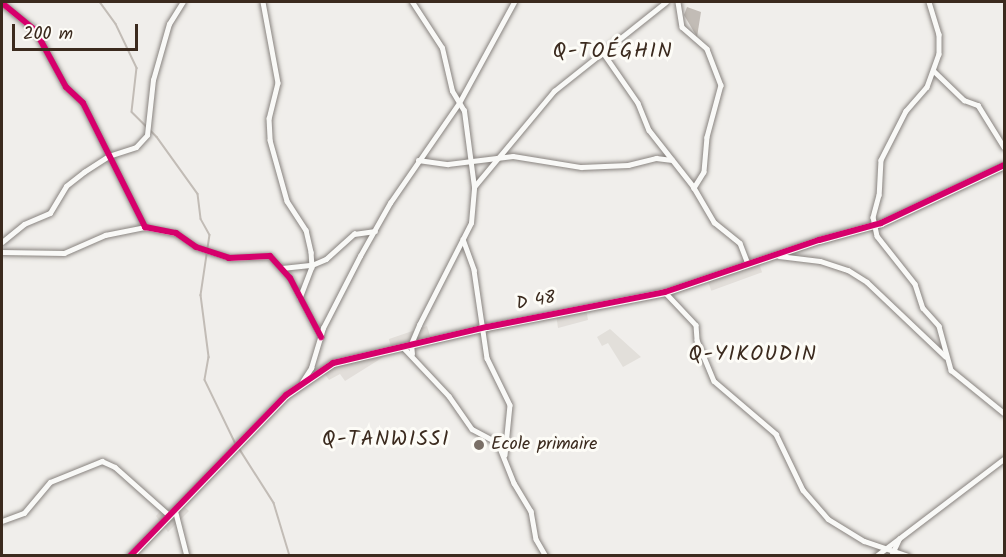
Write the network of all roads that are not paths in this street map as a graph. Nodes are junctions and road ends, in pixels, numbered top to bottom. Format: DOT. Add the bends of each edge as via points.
graph roads {
  1 [pos="183,2"];
  2 [pos="263,2"];
  3 [pos="412,2"];
  4 [pos="514,2"];
  5 [pos="666,2"];
  6 [pos="678,2"];
  7 [pos="929,2"];
  8 [pos="2,3"];
  9 [pos="602,51"];
  10 [pos="934,71"];
  11 [pos="459,103"];
  12 [pos="1005,147"];
  13 [pos="109,156"];
  14 [pos="500,156"];
  15 [pos="418,160"];
  16 [pos="672,160"];
  17 [pos="469,162"];
  18 [pos="1005,165"];
  19 [pos="474,187"];
  20 [pos="694,188"];
  21 [pos="874,225"];
  22 [pos="145,227"];
  23 [pos="375,231"];
  24 [pos="463,239"];
  25 [pos="2,242"];
  26 [pos="2,252"];
  27 [pos="774,255"];
  28 [pos="748,264"];
  29 [pos="312,265"];
  30 [pos="282,268"];
  31 [pos="665,292"];
  32 [pos="300,298"];
  33 [pos="480,328"];
  34 [pos="321,337"];
  35 [pos="411,344"];
  36 [pos="402,346"];
  37 [pos="412,354"];
  38 [pos="945,356"];
  39 [pos="301,383"];
  40 [pos="1005,413"];
  41 [pos="505,456"];
  42 [pos="1005,459"];
  43 [pos="175,509"];
  44 [pos="169,515"];
  45 [pos="2,521"];
  46 [pos="899,537"];
  47 [pos="885,548"];
  48 [pos="893,553"];
  49 [pos="130,555"];
  50 [pos="187,555"];
  51 [pos="546,555"];
  52 [pos="876,555"];
  53 [pos="908,555"];
  1 -- 13 [label="street" via="169,24 153,80 150,129 136,147"];
  2 -- 29 [label="street" via="278,83 269,118 270,140 287,201 309,239"];
  3 -- 11 [label="street" via="442,48 452,92"];
  4 -- 11 [label="street"];
  5 -- 9 [label="street"];
  6 -- 20 [label="street" via="682,27 711,54 722,85 707,137 704,172"];
  7 -- 10 [label="street" via="939,34"];
  8 -- 13 [label="street" via="35,30 66,87 83,103"];
  9 -- 14 [label="street" via="554,91"];
  9 -- 16 [label="street"];
  10 -- 12 [label="street" via="964,100 978,105"];
  10 -- 21 [label="street" via="927,87 901,120 881,160"];
  11 -- 15 [label="street"];
  11 -- 17 [label="street" via="464,111"];
  13 -- 22 [label="street" via="122,175"];
  13 -- 25 [label="street" via="66,186 45,216 24,224"];
  14 -- 16 [label="street" via="581,166 628,165 656,158"];
  14 -- 17 [label="street"];
  14 -- 19 [label="street"];
  15 -- 17 [label="street"];
  15 -- 23 [label="street"];
  16 -- 20 [label="street"];
  17 -- 19 [label="street"];
  18 -- 21 [label="street, D 48"];
  19 -- 24 [label="street" via="472,219"];
  20 -- 28 [label="street" via="714,222 740,243"];
  21 -- 27 [label="street, D 48"];
  21 -- 38 [label="street" via="877,236 915,284 923,308 939,326"];
  22 -- 26 [label="street" via="105,235 64,253"];
  22 -- 30 [label="street" via="176,233 196,247 229,258 263,254"];
  23 -- 29 [label="street" via="354,234 326,259"];
  23 -- 34 [label="street"];
  24 -- 33 [label="street" via="474,270"];
  24 -- 35 [label="street"];
  27 -- 28 [label="street, D 48"];
  27 -- 38 [label="street" via="820,261 848,270 867,282"];
  28 -- 31 [label="street, D 48"];
  29 -- 30 [label="street"];
  29 -- 32 [label="street"];
  30 -- 32 [label="street"];
  31 -- 33 [label="street, D 48"];
  31 -- 47 [label="street" via="696,325 710,376 776,434 803,490 828,519 855,537"];
  32 -- 34 [label="street"];
  33 -- 35 [label="street, D 48"];
  33 -- 41 [label="street" via="487,358 510,405"];
  34 -- 39 [label="street"];
  35 -- 36 [label="street, D 48"];
  35 -- 37 [label="street"];
  36 -- 37 [label="street"];
  36 -- 39 [label="street, D 48" via="343,360"];
  37 -- 41 [label="street" via="472,429 490,436"];
  38 -- 40 [label="street" via="951,370"];
  39 -- 43 [label="street, D 48" via="252,427"];
  41 -- 51 [label="street" via="514,483 531,511 536,539"];
  42 -- 46 [label="street"];
  43 -- 44 [label="street, D 48"];
  43 -- 50 [label="street"];
  44 -- 45 [label="street" via="115,467 102,461 50,482 24,513"];
  44 -- 49 [label="street, D 48"];
  46 -- 47 [label="street"];
  46 -- 48 [label="street"];
  47 -- 48 [label="street"];
  47 -- 52 [label="street"];
  48 -- 53 [label="street"];
}
